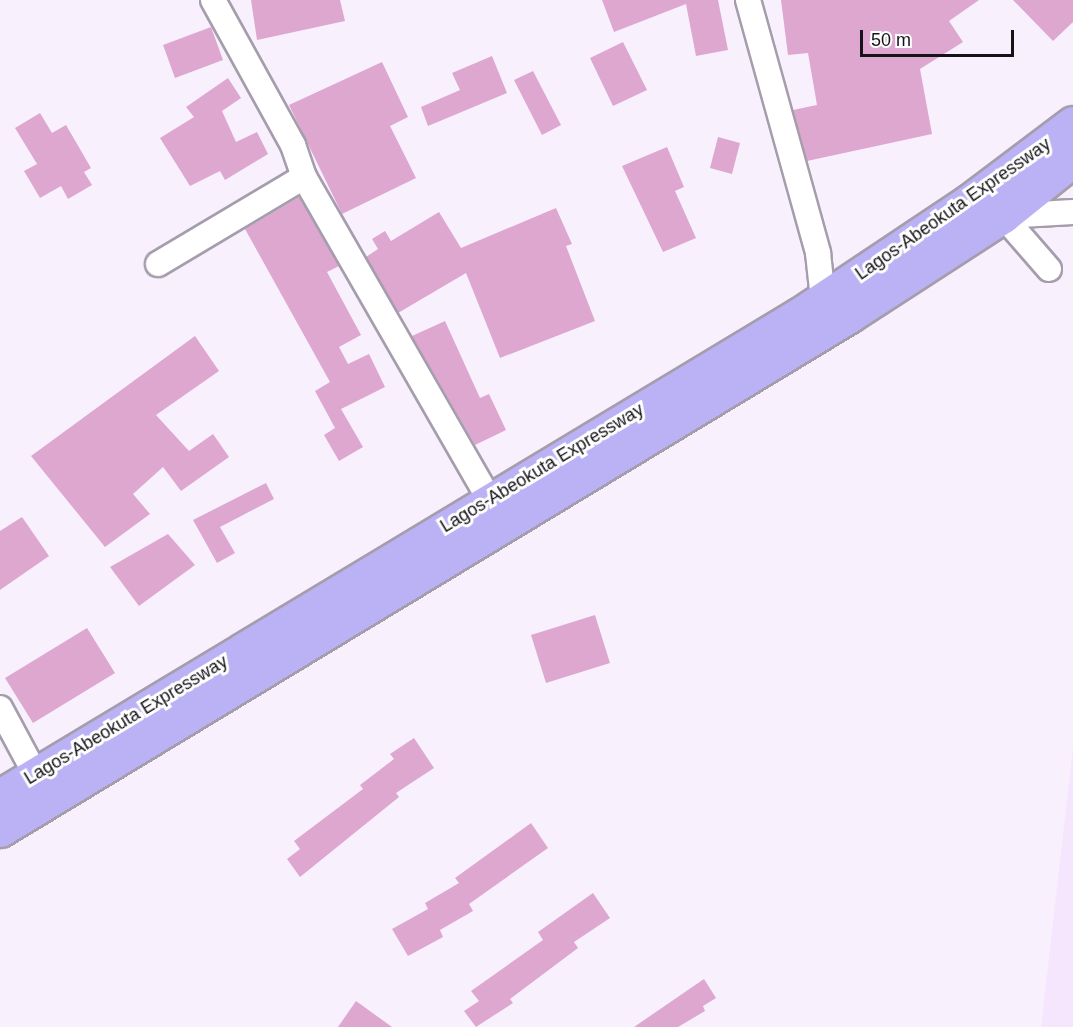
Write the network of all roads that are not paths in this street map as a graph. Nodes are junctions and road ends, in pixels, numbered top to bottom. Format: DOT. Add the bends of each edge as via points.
graph roads {
  1 [pos="213,0"];
  2 [pos="748,0"];
  3 [pos="1073,123"];
  4 [pos="1073,160"];
  5 [pos="304,177"];
  6 [pos="1073,212"];
  7 [pos="1003,216"];
  8 [pos="158,264"];
  9 [pos="1048,269"];
  10 [pos="823,299"];
  11 [pos="489,499"];
  12 [pos="0,708"];
  13 [pos="36,775"];
  14 [pos="0,796"];
  15 [pos="0,830"];
  1 -- 5 [label="street" via="293,145"];
  2 -- 10 [label="street" via="818,254"];
  3 -- 10 [label="highway, Lagos-Abeokuta Expressway" via="968,202"];
  4 -- 7 [label="highway, Lagos-Abeokuta Expressway"];
  5 -- 8 [label="street"];
  5 -- 11 [label="street"];
  6 -- 7 [label="street"];
  7 -- 9 [label="street"];
  7 -- 15 [label="highway, Lagos-Abeokuta Expressway" via="849,316"];
  10 -- 11 [label="highway, Lagos-Abeokuta Expressway"];
  11 -- 13 [label="highway, Lagos-Abeokuta Expressway"];
  12 -- 13 [label="street"];
  13 -- 14 [label="highway, Lagos-Abeokuta Expressway"];
}
